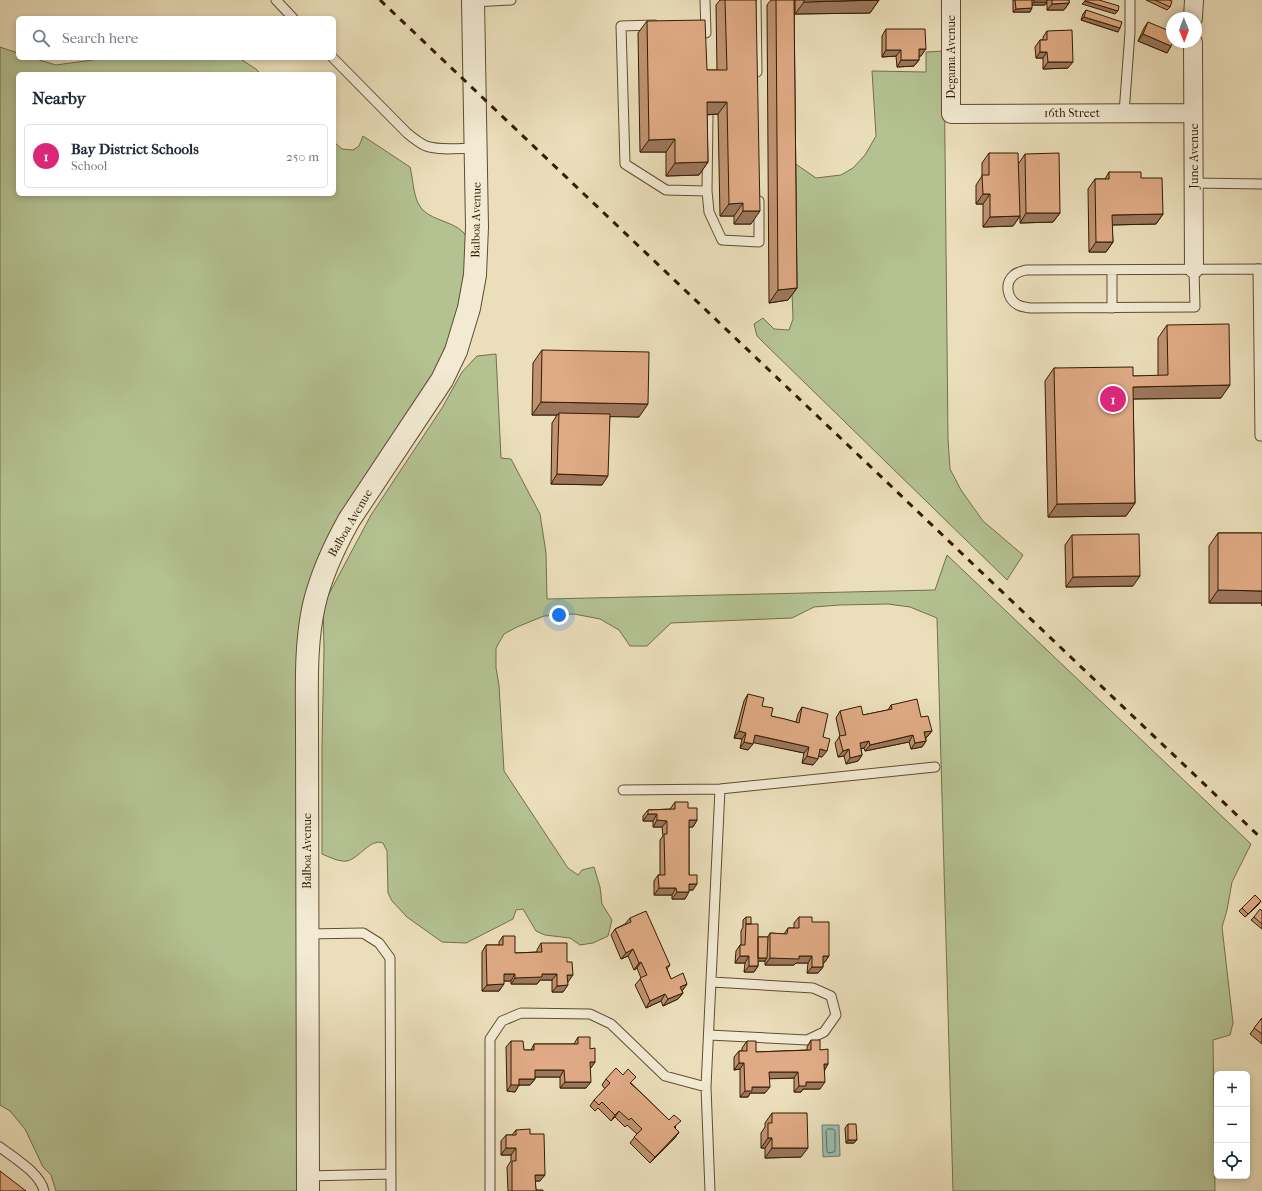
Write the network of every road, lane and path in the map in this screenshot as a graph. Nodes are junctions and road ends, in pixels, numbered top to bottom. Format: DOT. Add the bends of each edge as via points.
graph roads {
  1 [pos="276,0"];
  2 [pos="511,0"];
  3 [pos="705,0"];
  4 [pos="756,0"];
  5 [pos="951,0"];
  6 [pos="1130,0"];
  7 [pos="1194,0"];
  8 [pos="473,1"];
  9 [pos="1194,12"];
  10 [pos="292,16"];
  11 [pos="659,25"];
  12 [pos="706,45"];
  13 [pos="1193,48"];
  14 [pos="335,60"];
  15 [pos="758,78"];
  16 [pos="1124,113"];
  17 [pos="1193,113"];
  18 [pos="951,114"];
  19 [pos="708,115"];
  20 [pos="476,148"];
  21 [pos="1194,183"];
  22 [pos="1262,184"];
  23 [pos="707,191"];
  24 [pos="759,195"];
  25 [pos="1194,269"];
  26 [pos="1112,270"];
  27 [pos="1260,270"];
  28 [pos="1112,308"];
  29 [pos="1262,436"];
  30 [pos="935,767"];
  31 [pos="720,789"];
  32 [pos="623,790"];
  33 [pos="308,934"];
  34 [pos="712,982"];
  35 [pos="709,1036"];
  36 [pos="706,1087"];
  37 [pos="0,1147"];
  38 [pos="391,1174"];
  39 [pos="308,1183"];
  40 [pos="44,1191"];
  41 [pos="391,1191"];
  42 [pos="490,1191"];
  43 [pos="710,1191"];
  1 -- 10 [label="lane"];
  2 -- 8 [label="lane"];
  3 -- 12 [label="lane" via="702,23"];
  4 -- 15 [label="lane"];
  5 -- 18 [label="street, Degama Avenue"];
  6 -- 16 [label="lane"];
  7 -- 9 [label="street"];
  8 -- 20 [label="street, Balboa Avenue"];
  11 -- 23 [label="lane" via="621,26 625,164 666,190"];
  13 -- 17 [label="street, June Avenue"];
  14 -- 20 [label="lane" via="407,133 424,145 434,148"];
  16 -- 17 [label="street, 16th Street"];
  16 -- 18 [label="street, 16th Street"];
  17 -- 21 [label="street, June Avenue"];
  19 -- 23 [label="lane"];
  20 -- 33 [label="street, Balboa Avenue" via="475,268 462,335 438,385 341,536 324,572 314,608 307,684"];
  21 -- 22 [label="lane"];
  21 -- 25 [label="street, June Avenue"];
  23 -- 24 [label="lane" via="709,212 722,240 759,242"];
  25 -- 26 [label="lane"];
  25 -- 27 [label="lane"];
  25 -- 28 [label="lane" via="1194,307"];
  26 -- 28 [label="lane"];
  26 -- 28 [label="lane" via="1024,271 1012,276 1008,288 1014,302 1023,307"];
  27 -- 29 [label="lane"];
  30 -- 31 [label="lane"];
  31 -- 32 [label="lane"];
  31 -- 34 [label="lane"];
  33 -- 38 [label="lane" via="363,933 379,943 390,958"];
  33 -- 39 [label="street, Balboa Avenue"];
  34 -- 35 [label="lane"];
  34 -- 35 [label="lane" via="813,988 831,996 836,1015 824,1032 807,1040"];
  35 -- 36 [label="lane"];
  36 -- 42 [label="lane" via="665,1076 611,1024 590,1014 522,1013 502,1021 490,1038"];
  36 -- 43 [label="lane"];
  37 -- 40 [label="lane" via="35,1175 43,1185"];
  38 -- 39 [label="lane"];
  38 -- 41 [label="lane"];
}
